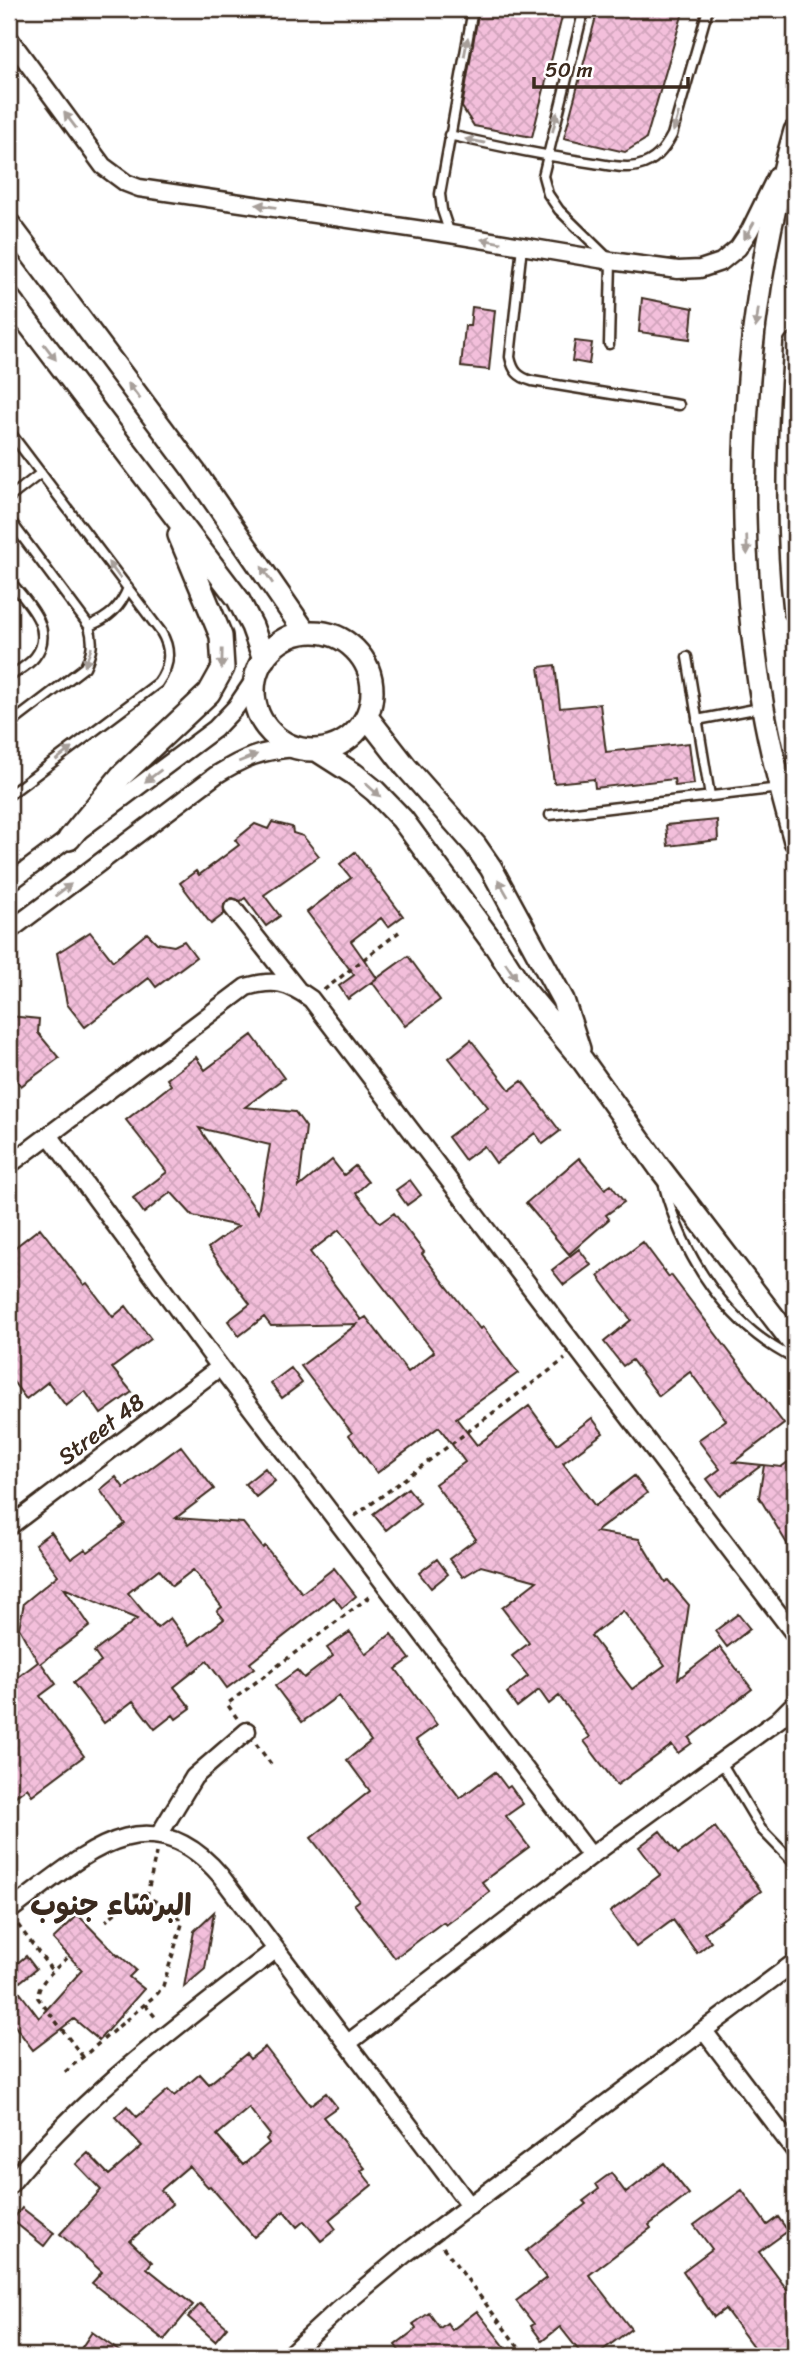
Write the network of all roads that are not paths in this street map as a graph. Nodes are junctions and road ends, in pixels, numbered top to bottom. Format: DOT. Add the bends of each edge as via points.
graph roads {
  1 [pos="473,9"];
  2 [pos="584,9"];
  3 [pos="708,9"];
  4 [pos="9,38"];
  5 [pos="449,135"];
  6 [pos="793,140"];
  7 [pos="546,156"];
  8 [pos="9,223"];
  9 [pos="450,234"];
  10 [pos="522,246"];
  11 [pos="611,261"];
  12 [pos="9,298"];
  13 [pos="609,344"];
  14 [pos="795,344"];
  15 [pos="679,405"];
  16 [pos="9,431"];
  17 [pos="41,473"];
  18 [pos="9,498"];
  19 [pos="166,504"];
  20 [pos="9,519"];
  21 [pos="9,580"];
  22 [pos="128,588"];
  23 [pos="795,611"];
  24 [pos="89,626"];
  25 [pos="305,632"];
  26 [pos="687,657"];
  27 [pos="264,659"];
  28 [pos="9,677"];
  29 [pos="255,679"];
  30 [pos="763,708"];
  31 [pos="367,717"];
  32 [pos="697,720"];
  33 [pos="9,725"];
  34 [pos="295,748"];
  35 [pos="318,751"];
  36 [pos="780,788"];
  37 [pos="9,795"];
  38 [pos="710,796"];
  39 [pos="550,815"];
  40 [pos="69,839"];
  41 [pos="795,841"];
  42 [pos="9,883"];
  43 [pos="233,908"];
  44 [pos="9,931"];
  45 [pos="297,989"];
  46 [pos="583,1061"];
  47 [pos="49,1135"];
  48 [pos="9,1165"];
  49 [pos="659,1167"];
  50 [pos="795,1345"];
  51 [pos="795,1359"];
  52 [pos="220,1367"];
  53 [pos="9,1527"];
  54 [pos="795,1635"];
  55 [pos="795,1703"];
  56 [pos="247,1731"];
  57 [pos="721,1762"];
  58 [pos="159,1835"];
  59 [pos="591,1856"];
  60 [pos="795,1864"];
  61 [pos="12,1916"];
  62 [pos="275,1950"];
  63 [pos="795,1962"];
  64 [pos="704,2031"];
  65 [pos="348,2043"];
  66 [pos="795,2151"];
  67 [pos="9,2186"];
  68 [pos="470,2206"];
  69 [pos="288,2356"];
  5 -- 1 [label="lane, one-way"];
  7 -- 2 [label="lane, one-way"];
  3 -- 7 [label="lane, one-way" via="672,135 651,162 635,167"];
  9 -- 4 [label="street, one-way" via="126,183 103,166"];
  7 -- 5 [label="lane, one-way"];
  5 -- 9 [label="lane" via="440,194"];
  6 -- 11 [label="street, one-way" via="750,230 721,262 700,270 678,270"];
  6 -- 30 [label="street, one-way" via="765,258 750,370 744,483 749,596"];
  7 -- 11 [label="lane" via="543,176 548,194"];
  25 -- 8 [label="street, one-way" via="194,471"];
  10 -- 9 [label="street, one-way"];
  10 -- 11 [label="street"];
  10 -- 15 [label="lane" via="510,358 516,374 532,381"];
  11 -- 13 [label="lane"];
  12 -- 19 [label="street, one-way"];
  14 -- 23 [label="street" via="788,456"];
  16 -- 17 [label="lane"];
  17 -- 18 [label="lane"];
  22 -- 17 [label="lane, one-way"];
  19 -- 27 [label="street" via="237,599"];
  19 -- 40 [label="street, one-way" via="221,636 223,668 209,693 121,776"];
  20 -- 24 [label="lane"];
  21 -- 28 [label="lane" via="34,612 43,635 34,657"];
  22 -- 24 [label="lane" via="114,612"];
  37 -- 22 [label="lane, one-way" via="163,676 169,658 165,640"];
  24 -- 33 [label="lane, one-way" via="93,640 85,667"];
  25 -- 27 [label="street" via="275,646"];
  25 -- 31 [label="street" via="333,635 354,648 368,668 373,692"];
  26 -- 32 [label="lane"];
  27 -- 29 [label="street"];
  29 -- 34 [label="street" via="254,701 261,721 276,738"];
  29 -- 40 [label="street, one-way" via="215,729"];
  30 -- 32 [label="lane"];
  30 -- 36 [label="street"];
  31 -- 35 [label="street" via="355,734"];
  46 -- 31 [label="street, one-way" via="563,1000 491,869"];
  32 -- 38 [label="lane"];
  34 -- 35 [label="street"];
  44 -- 34 [label="street, one-way" via="216,775 267,750"];
  35 -- 46 [label="street, one-way" via="354,774 402,819 521,986"];
  36 -- 38 [label="lane"];
  36 -- 41 [label="street"];
  38 -- 39 [label="lane"];
  40 -- 42 [label="street"];
  43 -- 45 [label="street"];
  45 -- 47 [label="street" via="263,982 246,987"];
  45 -- 54 [label="street" via="311,999"];
  46 -- 49 [label="street"];
  47 -- 48 [label="street"];
  47 -- 52 [label="street"];
  49 -- 50 [label="street"];
  49 -- 51 [label="lane" via="683,1241 701,1273 749,1329"];
  52 -- 53 [label="street, Street 48"];
  52 -- 59 [label="street"];
  55 -- 57 [label="street"];
  56 -- 58 [label="street" via="194,1777"];
  57 -- 59 [label="street"];
  57 -- 60 [label="lane" via="761,1829"];
  58 -- 61 [label="street" via="134,1834 110,1841"];
  58 -- 62 [label="street" via="183,1842 204,1856"];
  59 -- 65 [label="street"];
  62 -- 65 [label="street"];
  62 -- 67 [label="street" via="87,2102"];
  63 -- 64 [label="street"];
  64 -- 66 [label="street"];
  64 -- 68 [label="street"];
  65 -- 68 [label="street"];
  68 -- 69 [label="street" via="340,2308"];
}
